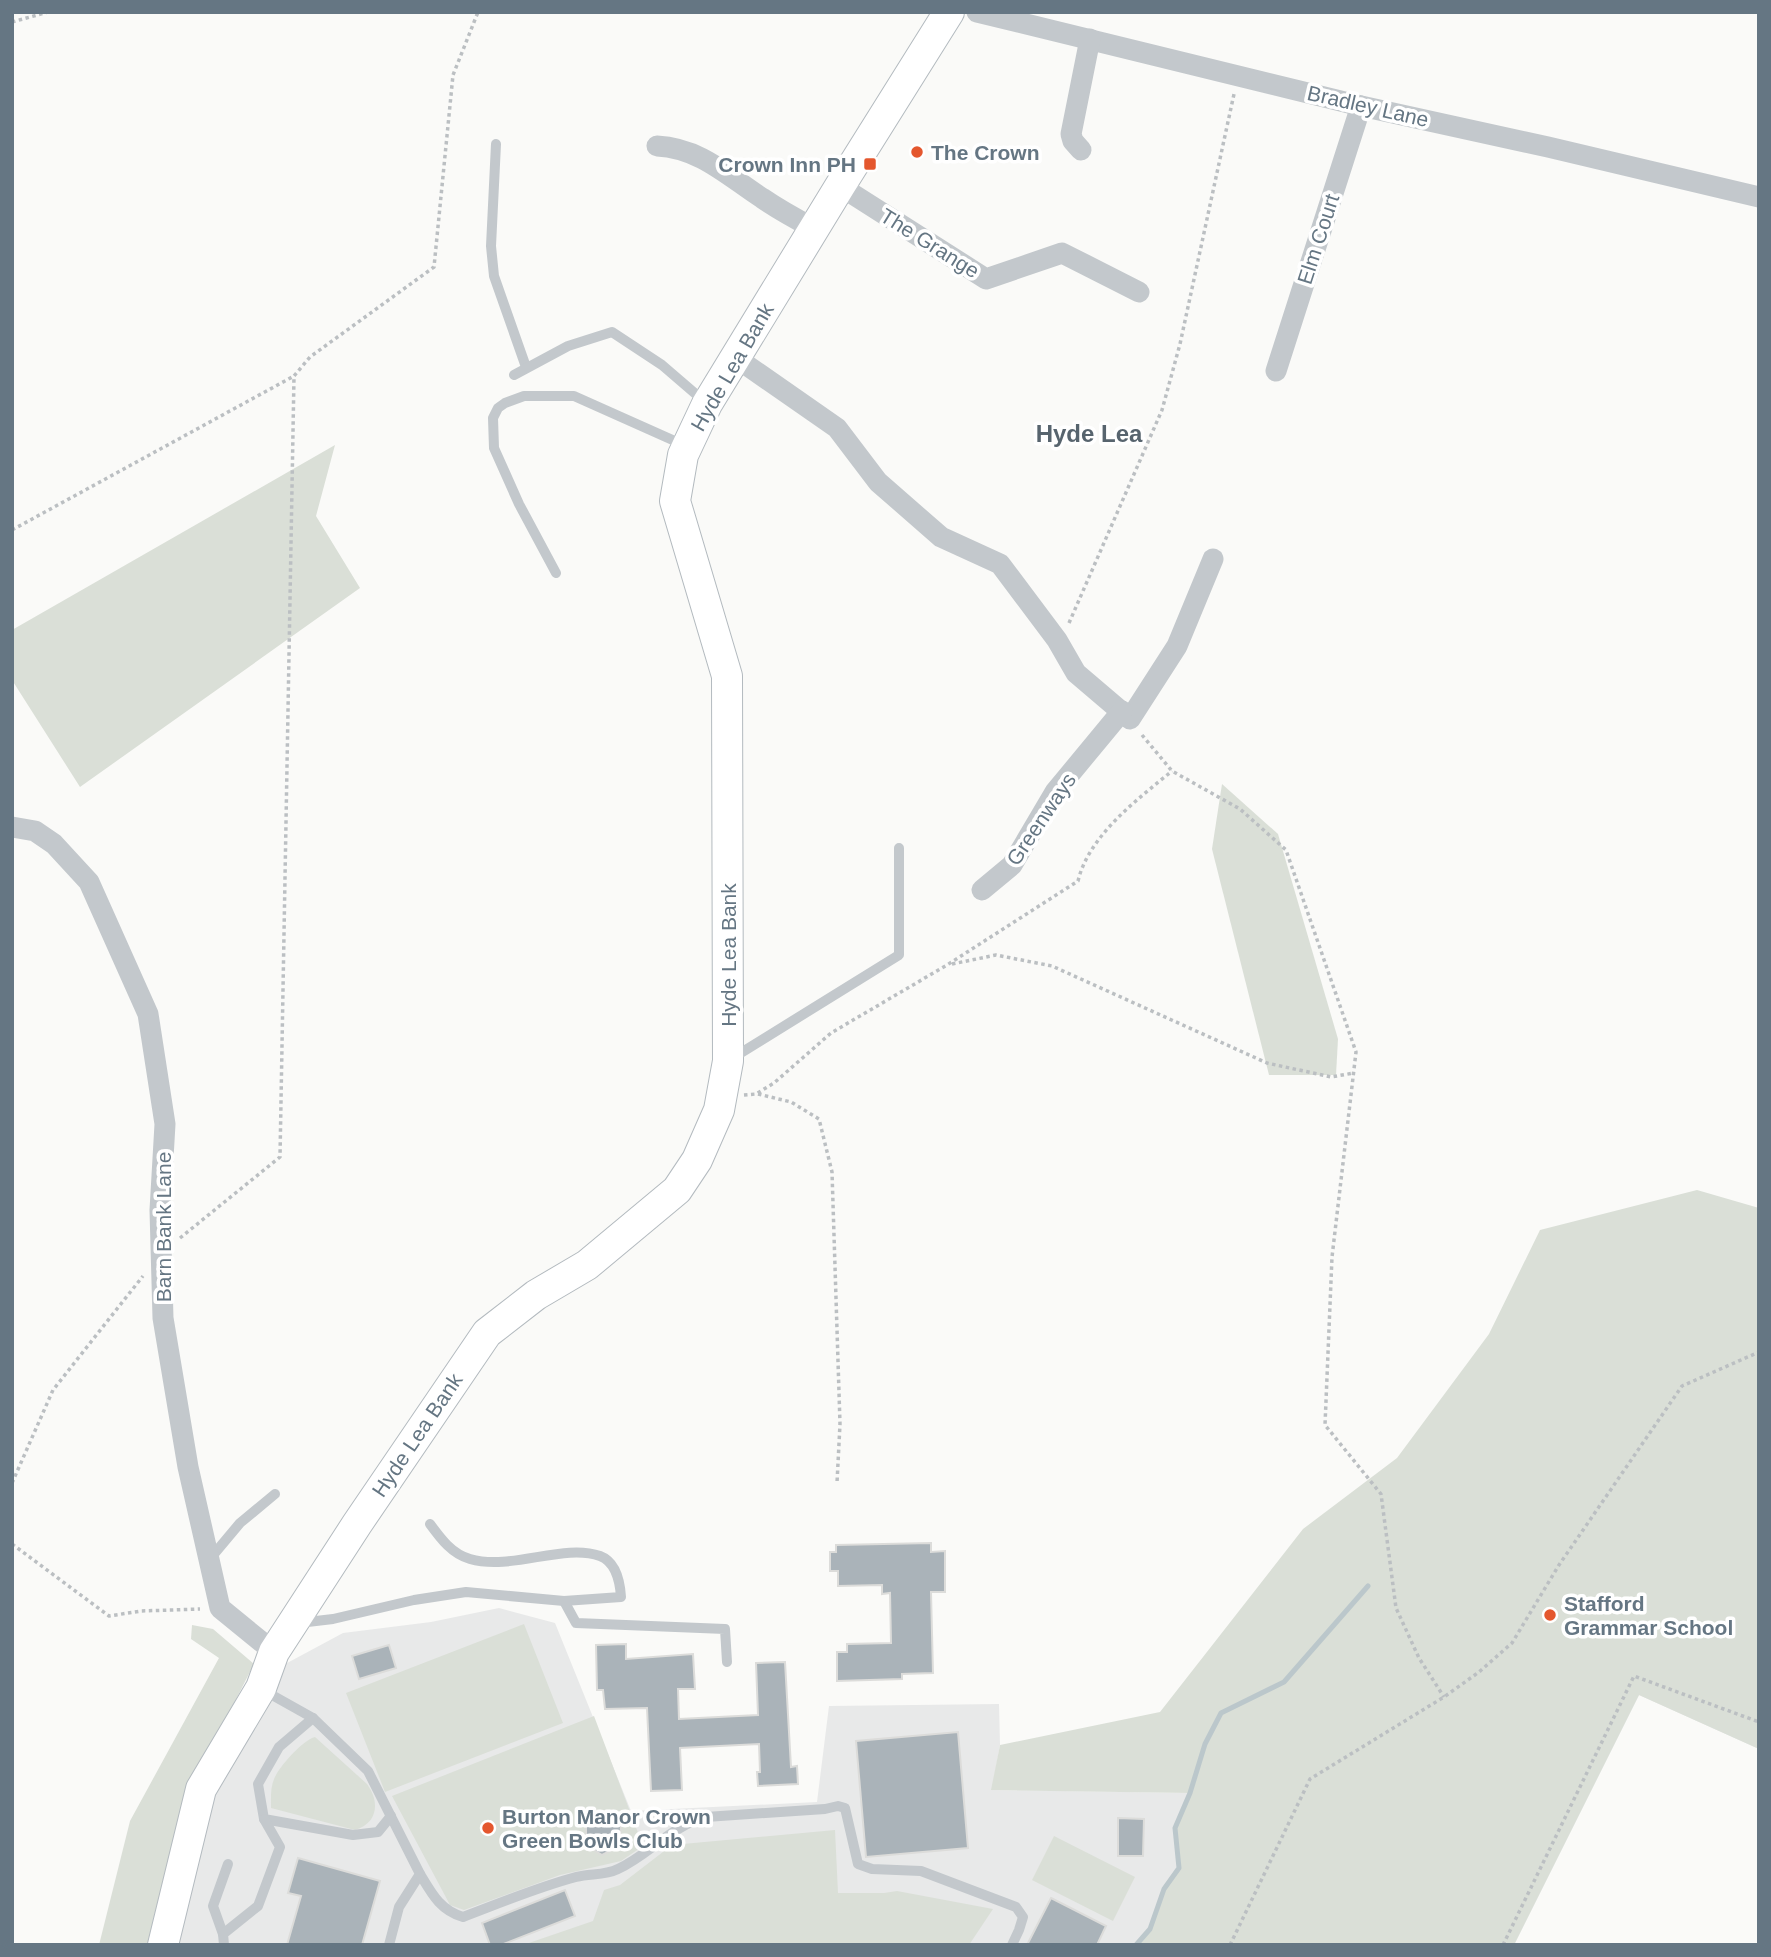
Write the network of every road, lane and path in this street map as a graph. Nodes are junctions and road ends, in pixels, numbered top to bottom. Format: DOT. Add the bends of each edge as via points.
graph roads {
  1 [pos="48,12"];
  2 [pos="478,12"];
  3 [pos="949,12"];
  4 [pos="977,12"];
  5 [pos="12,22"];
  6 [pos="1090,39"];
  7 [pos="1239,75"];
  8 [pos="1361,106"];
  9 [pos="496,144"];
  10 [pos="657,146"];
  11 [pos="1081,150"];
  12 [pos="839,186"];
  13 [pos="1759,197"];
  14 [pos="813,229"];
  15 [pos="1139,292"];
  16 [pos="735,357"];
  17 [pos="526,367"];
  18 [pos="1276,371"];
  19 [pos="514,375"];
  20 [pos="294,376"];
  21 [pos="707,404"];
  22 [pos="687,446"];
  23 [pos="12,530"];
  24 [pos="1213,559"];
  25 [pos="556,573"];
  26 [pos="1057,640"];
  27 [pos="1126,715"];
  28 [pos="1172,771"];
  29 [pos="12,827"];
  30 [pos="899,848"];
  31 [pos="982,890"];
  32 [pos="947,965"];
  33 [pos="728,1061"];
  34 [pos="1354,1073"];
  35 [pos="756,1094"];
  36 [pos="723,1098"];
  37 [pos="162,1252"];
  38 [pos="1759,1352"];
  39 [pos="12,1483"];
  40 [pos="837,1483"];
  41 [pos="275,1494"];
  42 [pos="430,1524"];
  43 [pos="13,1545"];
  44 [pos="209,1559"];
  45 [pos="564,1601"];
  46 [pos="220,1608"];
  47 [pos="292,1623"];
  48 [pos="274,1652"];
  49 [pos="727,1662"];
  50 [pos="261,1688"];
  51 [pos="1444,1696"];
  52 [pos="313,1718"];
  53 [pos="1759,1722"];
  54 [pos="391,1816"];
  55 [pos="264,1819"];
  56 [pos="228,1864"];
  57 [pos="420,1874"];
  58 [pos="224,1940"];
  59 [pos="163,1945"];
  60 [pos="389,1945"];
  61 [pos="1012,1945"];
  62 [pos="1230,1945"];
  63 [pos="1503,1945"];
  1 -- 5 [label="path"];
  2 -- 20 [label="path" via="453,75 434,267 310,357"];
  3 -- 12 [label="street, Hyde Lea Bank"];
  4 -- 6 [label="street, Bradley Lane"];
  6 -- 7 [label="street, Bradley Lane"];
  6 -- 11 [label="street" via="1071,134"];
  7 -- 8 [label="street, Bradley Lane"];
  7 -- 26 [label="path" via="1162,410 1065,632"];
  8 -- 13 [label="street, Bradley Lane"];
  8 -- 18 [label="street, Elm Court"];
  9 -- 17 [label="lane" via="494,276"];
  10 -- 14 [label="street" via="699,156"];
  12 -- 14 [label="street, Hyde Lea Bank"];
  12 -- 15 [label="street, The Grange" via="986,279 1062,253"];
  14 -- 16 [label="street, Hyde Lea Bank"];
  16 -- 21 [label="street, Hyde Lea Bank"];
  16 -- 26 [label="street" via="837,428 878,482 941,537 1000,564"];
  17 -- 19 [label="lane"];
  17 -- 21 [label="lane" via="568,346 612,332 662,365"];
  20 -- 23 [label="path"];
  20 -- 37 [label="path" via="280,1157"];
  21 -- 22 [label="street, Hyde Lea Bank"];
  22 -- 25 [label="lane" via="574,396 524,396 498,408 493,418 494,448"];
  22 -- 33 [label="street, Hyde Lea Bank" via="675,501 727,676"];
  24 -- 27 [label="street, Greenways" via="1177,646"];
  26 -- 27 [label="street" via="1076,673"];
  27 -- 28 [label="path"];
  27 -- 31 [label="street, Greenways" via="1055,792 1012,865"];
  28 -- 32 [label="path" via="1117,817 1082,865 1078,881"];
  28 -- 34 [label="path" via="1240,809 1286,850 1356,1052"];
  29 -- 37 [label="street, Barn Bank Lane" via="35,831 54,844 89,882 148,1014 165,1124"];
  30 -- 33 [label="lane" via="899,955"];
  32 -- 34 [label="path" via="996,955 1052,966 1267,1063 1331,1077"];
  32 -- 35 [label="path" via="831,1033"];
  33 -- 36 [label="street, Hyde Lea Bank"];
  34 -- 51 [label="path" via="1332,1257 1325,1424 1381,1494 1396,1608 1419,1658"];
  35 -- 36 [label="path"];
  35 -- 40 [label="path" via="791,1102 819,1118 832,1172 840,1424"];
  36 -- 47 [label="street, Hyde Lea Bank" via="697,1160 677,1190 587,1265 536,1295 487,1333"];
  37 -- 39 [label="path" via="53,1390"];
  37 -- 44 [label="street, Barn Bank Lane" via="163,1318"];
  38 -- 51 [label="path" via="1682,1386 1559,1565 1512,1643"];
  41 -- 44 [label="lane" via="240,1523"];
  42 -- 45 [label="lane" via="444,1544 468,1559 493,1562 581,1552 603,1557 620,1577 621,1597"];
  43 -- 46 [label="path" via="109,1616"];
  44 -- 46 [label="street, Barn Bank Lane"];
  45 -- 47 [label="lane" via="466,1592"];
  45 -- 49 [label="lane" via="576,1623 724,1629"];
  46 -- 48 [label="street"];
  47 -- 48 [label="street, Hyde Lea Bank"];
  48 -- 50 [label="street, Hyde Lea Bank"];
  50 -- 52 [label="lane"];
  50 -- 59 [label="street, Hyde Lea Bank" via="201,1789"];
  51 -- 62 [label="path" via="1310,1779"];
  52 -- 54 [label="lane" via="368,1771"];
  52 -- 55 [label="lane" via="279,1747 258,1784"];
  53 -- 63 [label="path" via="1634,1676"];
  54 -- 55 [label="lane" via="379,1832 353,1835"];
  54 -- 57 [label="lane"];
  55 -- 58 [label="lane" via="280,1847 258,1906"];
  56 -- 58 [label="lane" via="213,1906"];
  57 -- 60 [label="lane" via="399,1907"];
  57 -- 61 [label="lane" via="436,1902 463,1917 577,1877 616,1871 690,1821 838,1806 845,1808 858,1864 921,1871 1016,1906 1023,1917"];
}
